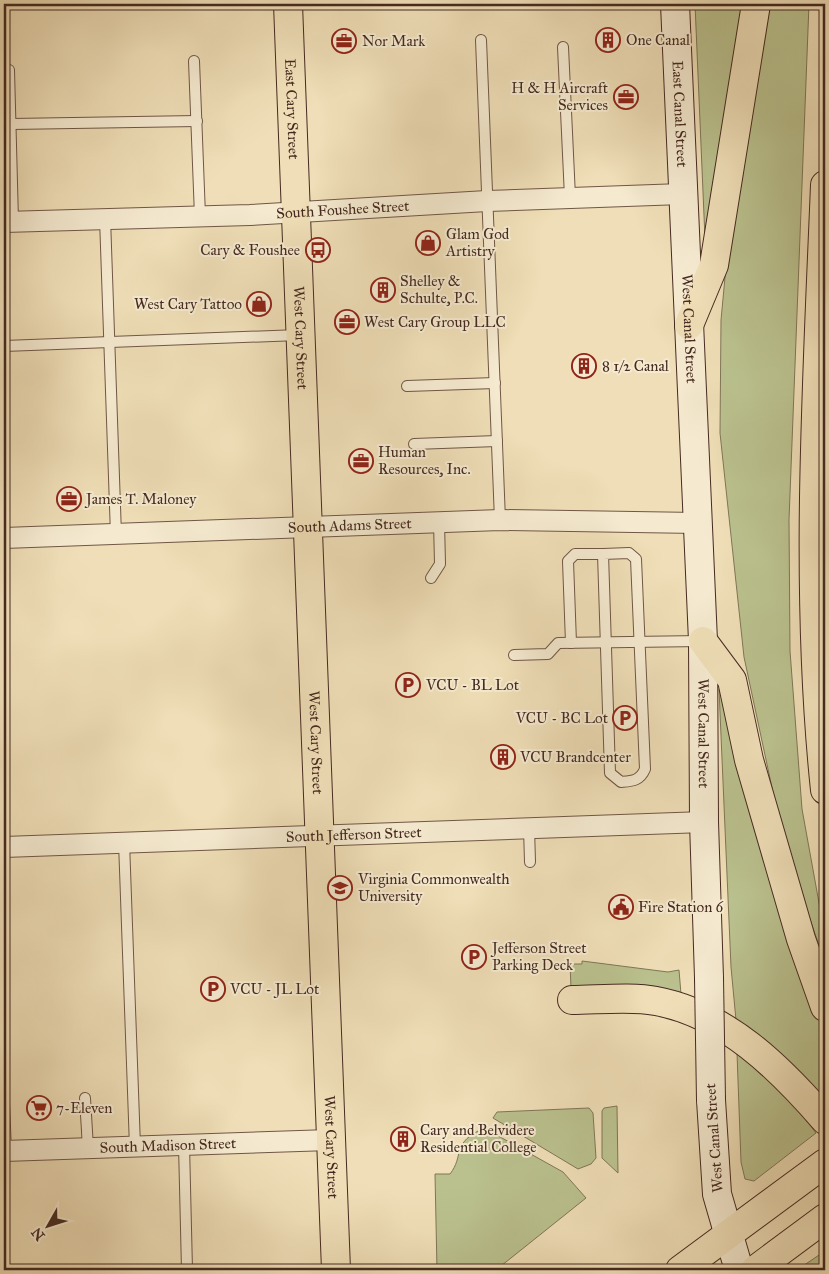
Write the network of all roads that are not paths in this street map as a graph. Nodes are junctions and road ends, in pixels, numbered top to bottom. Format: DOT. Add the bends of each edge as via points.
graph roads {
  1 [pos="288,4"];
  2 [pos="675,4"];
  3 [pos="756,4"];
  4 [pos="481,40"];
  5 [pos="563,47"];
  6 [pos="194,61"];
  7 [pos="9,70"];
  8 [pos="197,121"];
  9 [pos="11,124"];
  10 [pos="825,185"];
  11 [pos="682,194"];
  12 [pos="570,197"];
  13 [pos="487,201"];
  14 [pos="296,213"];
  15 [pos="200,216"];
  16 [pos="105,218"];
  17 [pos="8,222"];
  18 [pos="689,325"];
  19 [pos="300,335"];
  20 [pos="108,342"];
  21 [pos="4,346"];
  22 [pos="495,383"];
  23 [pos="407,386"];
  24 [pos="497,441"];
  25 [pos="414,444"];
  26 [pos="500,520"];
  27 [pos="439,522"];
  28 [pos="697,522"];
  29 [pos="307,527"];
  30 [pos="116,535"];
  31 [pos="4,538"];
  32 [pos="603,554"];
  33 [pos="432,578"];
  34 [pos="572,642"];
  35 [pos="605,642"];
  36 [pos="639,642"];
  37 [pos="703,642"];
  38 [pos="514,656"];
  39 [pos="825,790"];
  40 [pos="704,822"];
  41 [pos="529,828"];
  42 [pos="318,836"];
  43 [pos="124,842"];
  44 [pos="4,847"];
  45 [pos="530,862"];
  46 [pos="572,1000"];
  47 [pos="825,1007"];
  48 [pos="85,1098"];
  49 [pos="4,1103"];
  50 [pos="825,1120"];
  51 [pos="330,1140"];
  52 [pos="184,1145"];
  53 [pos="135,1147"];
  54 [pos="88,1148"];
  55 [pos="5,1151"];
  56 [pos="821,1166"];
  57 [pos="825,1218"];
  58 [pos="728,1234"];
  59 [pos="188,1270"];
  60 [pos="336,1270"];
  61 [pos="680,1270"];
  62 [pos="739,1270"];
  63 [pos="755,1270"];
  1 -- 14 [label="main road, East Cary Street"];
  2 -- 11 [label="main road, East Canal Street"];
  3 -- 18 [label="main road" via="714,266"];
  4 -- 13 [label="lane"];
  5 -- 12 [label="lane"];
  6 -- 8 [label="lane"];
  7 -- 9 [label="lane"];
  8 -- 9 [label="lane"];
  8 -- 15 [label="lane"];
  9 -- 17 [label="lane"];
  10 -- 39 [label="main road" via="816,410 813,601"];
  11 -- 12 [label="street, South Foushee Street"];
  11 -- 18 [label="main road, West Canal Street"];
  12 -- 13 [label="street, South Foushee Street"];
  13 -- 14 [label="street, South Foushee Street"];
  13 -- 22 [label="lane"];
  14 -- 15 [label="street, South Foushee Street"];
  14 -- 19 [label="main road, West Cary Street"];
  15 -- 16 [label="street, South Foushee Street"];
  16 -- 17 [label="street, South Foushee Street"];
  16 -- 20 [label="lane"];
  18 -- 28 [label="main road, West Canal Street"];
  19 -- 20 [label="lane"];
  19 -- 29 [label="main road, West Cary Street"];
  20 -- 21 [label="lane"];
  20 -- 30 [label="lane"];
  22 -- 23 [label="lane"];
  22 -- 24 [label="lane"];
  24 -- 25 [label="lane"];
  24 -- 26 [label="lane"];
  26 -- 27 [label="street, South Adams Street"];
  26 -- 28 [label="street, South Adams Street"];
  27 -- 29 [label="street, South Adams Street"];
  27 -- 33 [label="lane" via="440,564"];
  28 -- 37 [label="main road, West Canal Street"];
  29 -- 30 [label="street, South Adams Street"];
  29 -- 42 [label="main road, West Cary Street"];
  30 -- 31 [label="street, South Adams Street"];
  32 -- 34 [label="lane" via="574,554 568,561"];
  32 -- 35 [label="lane"];
  32 -- 36 [label="lane" via="629,553 636,559"];
  34 -- 35 [label="lane"];
  34 -- 38 [label="lane" via="558,643 548,654"];
  35 -- 36 [label="lane"];
  35 -- 36 [label="lane" via="610,773 621,782 634,781 642,776 645,769"];
  36 -- 37 [label="lane"];
  37 -- 40 [label="main road, West Canal Street"];
  37 -- 47 [label="main road" via="732,680 752,770 801,939"];
  40 -- 41 [label="street, South Jefferson Street"];
  40 -- 58 [label="main road, West Canal Street, bridge" via="710,1100 716,1194"];
  41 -- 42 [label="street, South Jefferson Street"];
  41 -- 45 [label="lane"];
  42 -- 43 [label="street, South Jefferson Street"];
  42 -- 51 [label="main road, West Cary Street"];
  43 -- 44 [label="street, South Jefferson Street"];
  43 -- 53 [label="lane"];
  46 -- 50 [label="main road" via="654,1000 689,1010 726,1029 763,1056 796,1086"];
  48 -- 54 [label="lane"];
  49 -- 55 [label="lane"];
  51 -- 52 [label="street, South Madison Street"];
  51 -- 60 [label="main road, West Cary Street"];
  52 -- 53 [label="street, South Madison Street"];
  52 -- 59 [label="lane"];
  53 -- 54 [label="street, South Madison Street"];
  54 -- 55 [label="street, South Madison Street"];
  56 -- 58 [label="main road"];
  57 -- 63 [label="main road"];
  58 -- 61 [label="main road"];
  58 -- 62 [label="main road, West Canal Street"];
}
